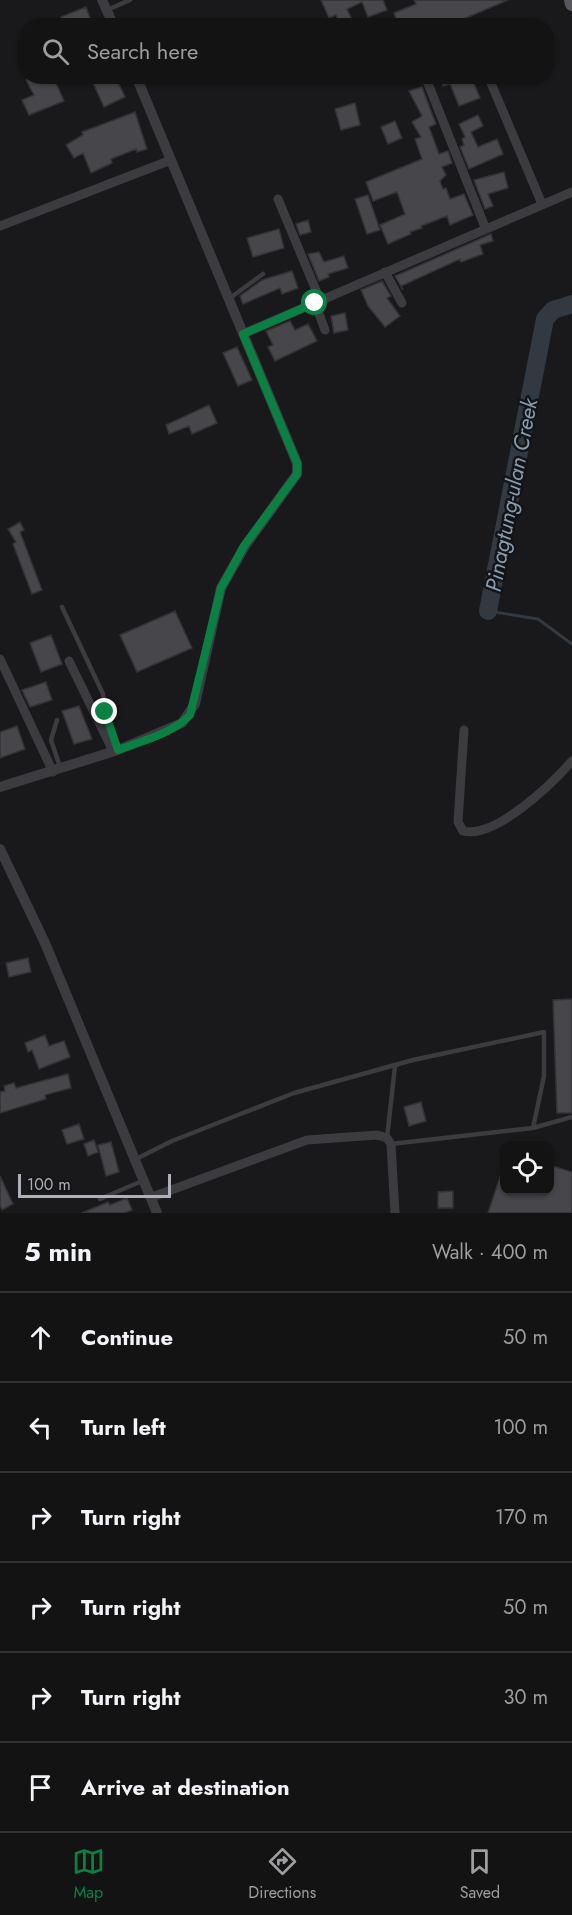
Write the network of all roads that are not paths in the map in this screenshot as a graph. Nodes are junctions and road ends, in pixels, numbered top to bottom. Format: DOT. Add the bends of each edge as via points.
graph roads {
  1 [pos="130,0"];
  2 [pos="105,5"];
  3 [pos="139,84"];
  4 [pos="428,84"];
  5 [pos="491,84"];
  6 [pos="171,160"];
  7 [pos="572,192"];
  8 [pos="278,199"];
  9 [pos="542,204"];
  10 [pos="0,226"];
  11 [pos="485,227"];
  12 [pos="385,272"];
  13 [pos="263,274"];
  14 [pos="228,300"];
  15 [pos="317,302"];
  16 [pos="402,303"];
  17 [pos="325,330"];
  18 [pos="243,334"];
  19 [pos="62,607"];
  20 [pos="0,659"];
  21 [pos="69,661"];
  22 [pos="57,720"];
  23 [pos="464,730"];
  24 [pos="115,751"];
  25 [pos="572,760"];
  26 [pos="57,771"];
  27 [pos="0,787"];
  28 [pos="0,849"];
  29 [pos="395,1066"];
  30 [pos="572,1117"];
  31 [pos="533,1128"];
  32 [pos="389,1141"];
  33 [pos="136,1159"];
  34 [pos="145,1180"];
  35 [pos="152,1197"];
  36 [pos="100,1199"];
  37 [pos="158,1213"];
  38 [pos="395,1213"];
  1 -- 2 [label="lane"];
  3 -- 6 [label="street"];
  4 -- 11 [label="street"];
  5 -- 9 [label="street"];
  6 -- 10 [label="street"];
  6 -- 14 [label="street"];
  7 -- 9 [label="street"];
  8 -- 15 [label="street"];
  9 -- 11 [label="street"];
  11 -- 12 [label="street"];
  12 -- 15 [label="street"];
  12 -- 16 [label="street"];
  13 -- 14 [label="lane"];
  14 -- 18 [label="street"];
  15 -- 17 [label="street"];
  15 -- 18 [label="street"];
  18 -- 24 [label="street" via="297,463 297,474 244,546 221,588 190,715 168,731"];
  19 -- 24 [label="lane" via="103,694"];
  20 -- 26 [label="street"];
  21 -- 24 [label="street"];
  22 -- 26 [label="lane" via="51,740"];
  23 -- 25 [label="street" via="458,822 464,831 480,831 530,804"];
  24 -- 26 [label="street"];
  26 -- 27 [label="street"];
  28 -- 33 [label="street" via="45,943"];
  29 -- 31 [label="lane" via="544,1032 544,1076"];
  29 -- 32 [label="lane"];
  29 -- 33 [label="lane" via="294,1093"];
  30 -- 31 [label="lane"];
  31 -- 32 [label="lane"];
  32 -- 35 [label="street" via="377,1135 307,1140"];
  32 -- 38 [label="street"];
  33 -- 34 [label="street"];
  34 -- 35 [label="street"];
  34 -- 36 [label="lane"];
  35 -- 37 [label="street"];
}
